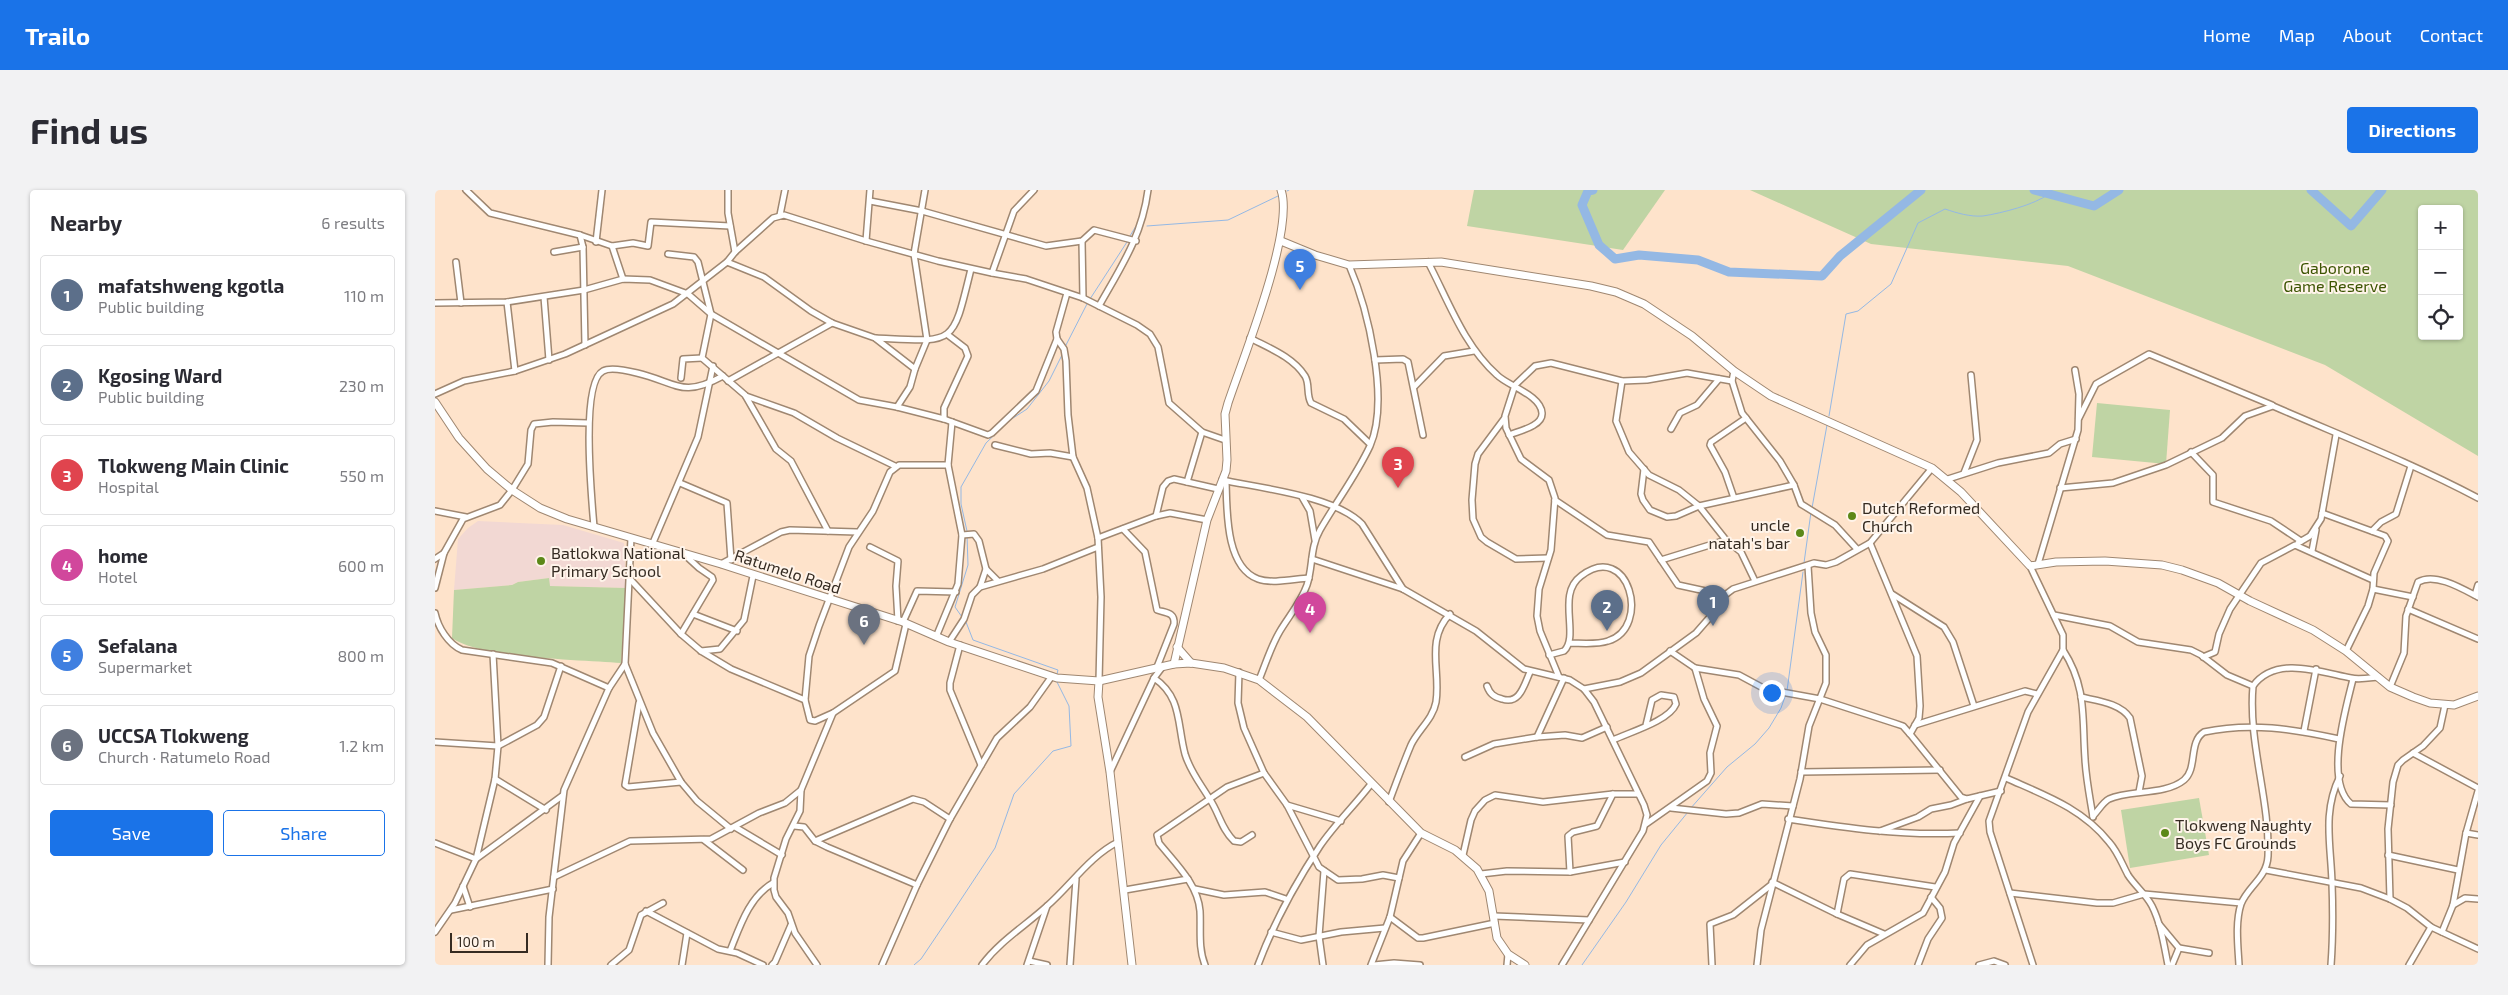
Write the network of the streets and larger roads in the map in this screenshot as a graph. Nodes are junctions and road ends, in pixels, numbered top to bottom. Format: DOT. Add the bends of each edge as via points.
graph roads {
  1 [pos="466,190"];
  2 [pos="603,190"];
  3 [pos="728,190"];
  4 [pos="785,190"];
  5 [pos="870,190"];
  6 [pos="925,190"];
  7 [pos="1034,190"];
  8 [pos="1148,190"];
  9 [pos="1281,190"];
  10 [pos="870,201"];
  11 [pos="922,211"];
  12 [pos="780,215"];
  13 [pos="730,226"];
  14 [pos="580,235"];
  15 [pos="1006,236"];
  16 [pos="1132,240"];
  17 [pos="866,241"];
  18 [pos="1082,241"];
  19 [pos="1281,241"];
  20 [pos="596,242"];
  21 [pos="612,246"];
  22 [pos="583,247"];
  23 [pos="554,252"];
  24 [pos="735,252"];
  25 [pos="668,254"];
  26 [pos="914,254"];
  27 [pos="456,262"];
  28 [pos="727,262"];
  29 [pos="1428,262"];
  30 [pos="1349,265"];
  31 [pos="971,269"];
  32 [pos="992,274"];
  33 [pos="623,279"];
  34 [pos="704,281"];
  35 [pos="583,290"];
  36 [pos="1067,293"];
  37 [pos="687,294"];
  38 [pos="545,297"];
  39 [pos="1083,298"];
  40 [pos="507,302"];
  41 [pos="435,303"];
  42 [pos="461,303"];
  43 [pos="1099,306"];
  44 [pos="711,314"];
  45 [pos="832,323"];
  46 [pos="948,335"];
  47 [pos="875,338"];
  48 [pos="1250,338"];
  49 [pos="927,340"];
  50 [pos="1057,340"];
  51 [pos="585,345"];
  52 [pos="1474,351"];
  53 [pos="779,353"];
  54 [pos="702,358"];
  55 [pos="549,360"];
  56 [pos="1375,360"];
  57 [pos="713,366"];
  58 [pos="915,370"];
  59 [pos="2075,370"];
  60 [pos="515,371"];
  61 [pos="1734,371"];
  62 [pos="1971,375"];
  63 [pos="681,378"];
  64 [pos="725,378"];
  65 [pos="1719,379"];
  66 [pos="1622,381"];
  67 [pos="1732,381"];
  68 [pos="709,384"];
  69 [pos="1515,385"];
  70 [pos="1414,387"];
  71 [pos="435,394"];
  72 [pos="745,395"];
  73 [pos="435,402"];
  74 [pos="897,406"];
  75 [pos="2273,406"];
  76 [pos="1746,418"];
  77 [pos="2079,418"];
  78 [pos="944,419"];
  79 [pos="1505,419"];
  80 [pos="952,422"];
  81 [pos="588,423"];
  82 [pos="1671,429"];
  83 [pos="1202,432"];
  84 [pos="1423,435"];
  85 [pos="1509,435"];
  86 [pos="2336,435"];
  87 [pos="2076,439"];
  88 [pos="1225,440"];
  89 [pos="1370,444"];
  90 [pos="995,445"];
  91 [pos="2191,452"];
  92 [pos="1073,456"];
  93 [pos="948,465"];
  94 [pos="895,466"];
  95 [pos="2411,466"];
  96 [pos="1931,468"];
  97 [pos="1643,469"];
  98 [pos="1964,473"];
  99 [pos="1947,479"];
  100 [pos="1224,480"];
  101 [pos="1187,482"];
  102 [pos="680,483"];
  103 [pos="1794,485"];
  104 [pos="2061,488"];
  105 [pos="1218,489"];
  106 [pos="512,490"];
  107 [pos="1302,497"];
  108 [pos="1734,498"];
  109 [pos="2478,498"];
  110 [pos="1555,500"];
  111 [pos="1336,506"];
  112 [pos="1699,506"];
  113 [pos="435,510"];
  114 [pos="2322,513"];
  115 [pos="1156,516"];
  116 [pos="466,517"];
  117 [pos="1207,520"];
  118 [pos="593,527"];
  119 [pos="2317,527"];
  120 [pos="1123,530"];
  121 [pos="828,531"];
  122 [pos="2373,531"];
  123 [pos="857,532"];
  124 [pos="962,535"];
  125 [pos="631,538"];
  126 [pos="1098,538"];
  127 [pos="1315,540"];
  128 [pos="1726,540"];
  129 [pos="1870,543"];
  130 [pos="2298,543"];
  131 [pos="652,544"];
  132 [pos="870,547"];
  133 [pos="1098,547"];
  134 [pos="1857,549"];
  135 [pos="2312,552"];
  136 [pos="444,553"];
  137 [pos="686,556"];
  138 [pos="1548,558"];
  139 [pos="435,559"];
  140 [pos="1312,559"];
  141 [pos="731,560"];
  142 [pos="1661,560"];
  143 [pos="721,564"];
  144 [pos="2038,564"];
  145 [pos="1808,566"];
  146 [pos="2030,566"];
  147 [pos="986,569"];
  148 [pos="753,576"];
  149 [pos="629,578"];
  150 [pos="1309,578"];
  151 [pos="997,580"];
  152 [pos="2373,580"];
  153 [pos="1755,581"];
  154 [pos="2478,585"];
  155 [pos="980,586"];
  156 [pos="435,588"];
  157 [pos="1403,588"];
  158 [pos="2373,589"];
  159 [pos="956,592"];
  160 [pos="1891,594"];
  161 [pos="1724,595"];
  162 [pos="2240,596"];
  163 [pos="2476,596"];
  164 [pos="2413,597"];
  165 [pos="829,599"];
  166 [pos="2408,610"];
  167 [pos="435,613"];
  168 [pos="693,614"];
  169 [pos="1449,614"];
  170 [pos="2054,615"];
  171 [pos="902,622"];
  172 [pos="737,631"];
  173 [pos="681,634"];
  174 [pos="936,637"];
  175 [pos="2478,639"];
  176 [pos="949,642"];
  177 [pos="1569,643"];
  178 [pos="960,645"];
  179 [pos="1177,647"];
  180 [pos="2063,650"];
  181 [pos="701,651"];
  182 [pos="1670,651"];
  183 [pos="2346,651"];
  184 [pos="493,654"];
  185 [pos="1549,655"];
  186 [pos="2203,656"];
  187 [pos="1191,663"];
  188 [pos="625,664"];
  189 [pos="1173,664"];
  190 [pos="561,666"];
  191 [pos="1160,667"];
  192 [pos="1695,668"];
  193 [pos="2316,669"];
  194 [pos="1239,672"];
  195 [pos="1530,672"];
  196 [pos="1052,676"];
  197 [pos="1154,678"];
  198 [pos="1561,678"];
  199 [pos="2378,678"];
  200 [pos="2353,679"];
  201 [pos="1259,680"];
  202 [pos="1099,681"];
  203 [pos="1487,686"];
  204 [pos="2253,686"];
  205 [pos="2390,687"];
  206 [pos="609,688"];
  207 [pos="1583,689"];
  208 [pos="2037,694"];
  209 [pos="2478,696"];
  210 [pos="2081,697"];
  211 [pos="1821,699"];
  212 [pos="805,700"];
  213 [pos="639,702"];
  214 [pos="2445,705"];
  215 [pos="1974,706"];
  216 [pos="833,713"];
  217 [pos="1915,725"];
  218 [pos="1646,726"];
  219 [pos="2252,726"];
  220 [pos="1607,727"];
  221 [pos="2304,731"];
  222 [pos="1910,734"];
  223 [pos="1537,737"];
  224 [pos="2339,739"];
  225 [pos="1613,740"];
  226 [pos="435,742"];
  227 [pos="498,746"];
  228 [pos="2413,753"];
  229 [pos="1465,757"];
  230 [pos="981,765"];
  231 [pos="1940,770"];
  232 [pos="1110,772"];
  233 [pos="1801,772"];
  234 [pos="1265,773"];
  235 [pos="2340,776"];
  236 [pos="2006,778"];
  237 [pos="495,780"];
  238 [pos="681,782"];
  239 [pos="1371,784"];
  240 [pos="801,790"];
  241 [pos="2478,790"];
  242 [pos="2001,791"];
  243 [pos="2139,792"];
  244 [pos="1613,794"];
  245 [pos="1638,794"];
  246 [pos="562,796"];
  247 [pos="1980,796"];
  248 [pos="1210,799"];
  249 [pos="1967,799"];
  250 [pos="1388,803"];
  251 [pos="1287,805"];
  252 [pos="2391,805"];
  253 [pos="1793,806"];
  254 [pos="1670,808"];
  255 [pos="546,810"];
  256 [pos="2093,816"];
  257 [pos="950,819"];
  258 [pos="1789,819"];
  259 [pos="1341,821"];
  260 [pos="1646,824"];
  261 [pos="794,826"];
  262 [pos="2095,826"];
  263 [pos="733,828"];
  264 [pos="1877,832"];
  265 [pos="1421,833"];
  266 [pos="1960,833"];
  267 [pos="2466,833"];
  268 [pos="1252,835"];
  269 [pos="2478,835"];
  270 [pos="704,840"];
  271 [pos="815,841"];
  272 [pos="1118,842"];
  273 [pos="435,843"];
  274 [pos="1463,855"];
  275 [pos="2388,855"];
  276 [pos="782,856"];
  277 [pos="1314,857"];
  278 [pos="477,858"];
  279 [pos="1625,862"];
  280 [pos="743,870"];
  281 [pos="2266,870"];
  282 [pos="2458,870"];
  283 [pos="1323,871"];
  284 [pos="1570,872"];
  285 [pos="1481,874"];
  286 [pos="555,877"];
  287 [pos="1399,878"];
  288 [pos="1076,879"];
  289 [pos="1188,879"];
  290 [pos="2332,882"];
  291 [pos="773,883"];
  292 [pos="1772,884"];
  293 [pos="917,885"];
  294 [pos="463,886"];
  295 [pos="1935,887"];
  296 [pos="553,889"];
  297 [pos="1195,889"];
  298 [pos="1125,890"];
  299 [pos="2009,893"];
  300 [pos="2144,894"];
  301 [pos="1931,898"];
  302 [pos="1286,899"];
  303 [pos="2390,899"];
  304 [pos="2478,899"];
  305 [pos="663,903"];
  306 [pos="2241,903"];
  307 [pos="2453,905"];
  308 [pos="1047,906"];
  309 [pos="471,908"];
  310 [pos="451,910"];
  311 [pos="646,911"];
  312 [pos="1837,914"];
  313 [pos="1390,917"];
  314 [pos="1494,920"];
  315 [pos="1589,920"];
  316 [pos="791,924"];
  317 [pos="2159,924"];
  318 [pos="2431,926"];
  319 [pos="1385,928"];
  320 [pos="435,932"];
  321 [pos="1271,932"];
  322 [pos="2442,932"];
  323 [pos="687,933"];
  324 [pos="1884,934"];
  325 [pos="1319,936"];
  326 [pos="2171,937"];
  327 [pos="2163,942"];
  328 [pos="2179,948"];
  329 [pos="2478,949"];
  330 [pos="730,951"];
  331 [pos="2209,953"];
  332 [pos="1508,954"];
  333 [pos="1028,963"];
  334 [pos="547,965"];
  335 [pos="611,965"];
  336 [pos="682,965"];
  337 [pos="763,965"];
  338 [pos="771,965"];
  339 [pos="817,965"];
  340 [pos="882,965"];
  341 [pos="982,965"];
  342 [pos="1047,965"];
  343 [pos="1070,965"];
  344 [pos="1132,965"];
  345 [pos="1205,965"];
  346 [pos="1258,965"];
  347 [pos="1323,965"];
  348 [pos="1372,965"];
  349 [pos="1420,965"];
  350 [pos="1505,965"];
  351 [pos="1525,965"];
  352 [pos="1562,965"];
  353 [pos="1712,965"];
  354 [pos="1757,965"];
  355 [pos="1850,965"];
  356 [pos="1918,965"];
  357 [pos="1979,965"];
  358 [pos="2005,965"];
  359 [pos="2033,965"];
  360 [pos="2168,965"];
  361 [pos="2172,965"];
  362 [pos="2239,965"];
  363 [pos="2331,965"];
  364 [pos="2409,965"];
  1 -- 14 [label="street" via="490,212"];
  2 -- 20 [label="street"];
  3 -- 13 [label="street"];
  4 -- 12 [label="street"];
  5 -- 10 [label="street"];
  6 -- 11 [label="street"];
  7 -- 15 [label="street" via="1014,211"];
  8 -- 16 [label="street" via="1142,225"];
  9 -- 19 [label="street" via="1285,213"];
  10 -- 11 [label="street"];
  10 -- 17 [label="street"];
  11 -- 15 [label="street"];
  11 -- 26 [label="street"];
  12 -- 17 [label="street"];
  12 -- 24 [label="street"];
  13 -- 21 [label="street" via="651,222 648,246 633,243"];
  13 -- 24 [label="street"];
  14 -- 20 [label="street"];
  14 -- 22 [label="street"];
  15 -- 18 [label="street" via="1047,246"];
  15 -- 32 [label="street"];
  16 -- 18 [label="street" via="1094,230"];
  16 -- 43 [label="street"];
  17 -- 26 [label="street"];
  18 -- 39 [label="street"];
  19 -- 30 [label="street"];
  19 -- 48 [label="street"];
  20 -- 21 [label="street"];
  21 -- 33 [label="street"];
  22 -- 23 [label="street"];
  22 -- 35 [label="street"];
  24 -- 28 [label="street"];
  25 -- 34 [label="street" via="694,257"];
  26 -- 31 [label="street"];
  26 -- 49 [label="street"];
  27 -- 42 [label="street"];
  28 -- 34 [label="street"];
  28 -- 45 [label="street" via="764,277 811,312"];
  29 -- 30 [label="street"];
  29 -- 52 [label="street"];
  29 -- 61 [label="street" via="1564,281 1616,292 1669,319"];
  30 -- 56 [label="street" via="1363,304"];
  31 -- 32 [label="street"];
  31 -- 46 [label="street" via="959,320"];
  32 -- 36 [label="street" via="1026,278"];
  33 -- 35 [label="street"];
  33 -- 37 [label="street" via="650,280"];
  34 -- 37 [label="street"];
  34 -- 44 [label="street"];
  35 -- 38 [label="street"];
  35 -- 51 [label="street"];
  36 -- 39 [label="street"];
  36 -- 50 [label="street" via="1057,323"];
  37 -- 44 [label="street"];
  37 -- 51 [label="street" via="673,304"];
  38 -- 40 [label="street"];
  38 -- 55 [label="street"];
  39 -- 43 [label="street"];
  40 -- 42 [label="street"];
  40 -- 60 [label="street"];
  41 -- 42 [label="street"];
  43 -- 83 [label="street" via="1137,325 1153,338 1160,352 1169,403"];
  44 -- 53 [label="street"];
  44 -- 54 [label="street"];
  45 -- 47 [label="street"];
  45 -- 53 [label="street"];
  46 -- 49 [label="street"];
  46 -- 78 [label="street" via="968,354 944,408"];
  47 -- 49 [label="street"];
  47 -- 58 [label="street"];
  48 -- 88 [label="street" via="1225,414"];
  48 -- 89 [label="street" via="1291,361 1305,376 1311,403 1344,419"];
  49 -- 58 [label="street"];
  50 -- 80 [label="street" via="1036,392 992,434 986,435"];
  50 -- 92 [label="street" via="1066,361"];
  51 -- 55 [label="street"];
  52 -- 69 [label="street" via="1500,378"];
  52 -- 70 [label="street" via="1444,356"];
  53 -- 64 [label="street"];
  53 -- 74 [label="street" via="859,400"];
  54 -- 57 [label="street"];
  54 -- 63 [label="street" via="683,359"];
  55 -- 60 [label="street"];
  56 -- 70 [label="street" via="1407,360"];
  56 -- 89 [label="street" via="1376,418"];
  57 -- 64 [label="street"];
  57 -- 68 [label="street"];
  58 -- 74 [label="street" via="910,387"];
  59 -- 77 [label="street"];
  60 -- 71 [label="street" via="464,381"];
  61 -- 67 [label="street"];
  61 -- 96 [label="street" via="1771,396"];
  62 -- 98 [label="street" via="1977,440"];
  64 -- 68 [label="street"];
  64 -- 72 [label="street"];
  65 -- 66 [label="street" via="1687,373"];
  65 -- 67 [label="street"];
  65 -- 82 [label="street" via="1697,405 1680,413"];
  66 -- 69 [label="street" via="1551,363 1535,366"];
  66 -- 97 [label="street" via="1618,427 1629,452"];
  67 -- 76 [label="street"];
  68 -- 81 [label="street" via="687,388 637,373 604,371 595,380"];
  68 -- 102 [label="street" via="698,437"];
  69 -- 79 [label="street"];
  69 -- 85 [label="street" via="1537,402 1542,413 1538,423"];
  70 -- 84 [label="street"];
  72 -- 94 [label="street" via="794,413"];
  72 -- 121 [label="street" via="776,449 791,461"];
  73 -- 106 [label="street, Ratumelo Road" via="465,445"];
  74 -- 78 [label="street"];
  75 -- 77 [label="street" via="2149,354 2096,384"];
  75 -- 86 [label="street"];
  75 -- 91 [label="street" via="2245,416 2222,438"];
  76 -- 103 [label="street" via="1781,461"];
  76 -- 108 [label="street" via="1710,445 1725,472"];
  77 -- 87 [label="street"];
  78 -- 80 [label="street"];
  79 -- 85 [label="street"];
  79 -- 138 [label="street" via="1475,464 1473,519 1481,537 1515,559"];
  80 -- 93 [label="street"];
  81 -- 106 [label="street" via="535,424 531,430 528,464"];
  81 -- 118 [label="street"];
  83 -- 88 [label="street"];
  83 -- 101 [label="street"];
  85 -- 110 [label="street" via="1521,459 1549,480"];
  86 -- 95 [label="street"];
  86 -- 114 [label="street"];
  87 -- 98 [label="street" via="2060,444 2049,453"];
  87 -- 104 [label="street"];
  88 -- 100 [label="street"];
  89 -- 111 [label="street"];
  90 -- 92 [label="street" via="1031,454"];
  91 -- 104 [label="street" via="2166,465 2113,483"];
  91 -- 130 [label="street" via="2213,474 2213,502 2271,521"];
  92 -- 126 [label="street" via="1087,488"];
  93 -- 94 [label="street"];
  93 -- 124 [label="street"];
  94 -- 123 [label="street" via="873,511"];
  95 -- 109 [label="street"];
  95 -- 122 [label="street" via="2396,514"];
  96 -- 99 [label="street"];
  96 -- 129 [label="street"];
  97 -- 112 [label="street"];
  97 -- 112 [label="street" via="1641,494 1650,510 1671,517"];
  98 -- 99 [label="street"];
  99 -- 146 [label="street"];
  100 -- 105 [label="street"];
  100 -- 107 [label="street"];
  100 -- 150 [label="street" via="1232,545 1244,569 1259,579"];
  101 -- 105 [label="street"];
  101 -- 115 [label="street" via="1171,480 1165,483"];
  102 -- 131 [label="street"];
  102 -- 141 [label="street" via="727,504"];
  103 -- 108 [label="street"];
  103 -- 134 [label="street" via="1802,506 1835,525"];
  104 -- 144 [label="street"];
  105 -- 117 [label="street"];
  106 -- 116 [label="street" via="500,505"];
  106 -- 118 [label="street, Ratumelo Road" via="540,508"];
  107 -- 111 [label="street"];
  107 -- 127 [label="street" via="1310,511"];
  108 -- 112 [label="street"];
  110 -- 138 [label="street"];
  110 -- 142 [label="street" via="1607,535 1645,540"];
  111 -- 127 [label="street"];
  111 -- 157 [label="street" via="1362,524"];
  112 -- 128 [label="street"];
  113 -- 116 [label="street"];
  114 -- 119 [label="street"];
  114 -- 122 [label="street"];
  115 -- 117 [label="street" via="1181,514"];
  115 -- 120 [label="street"];
  116 -- 136 [label="street" via="459,523"];
  117 -- 179 [label="street"];
  118 -- 125 [label="street, Ratumelo Road"];
  119 -- 130 [label="street"];
  119 -- 135 [label="street"];
  120 -- 126 [label="street"];
  120 -- 191 [label="street" via="1145,552 1157,610 1174,618"];
  121 -- 123 [label="street"];
  121 -- 141 [label="street" via="781,532"];
  122 -- 152 [label="street" via="2385,536 2388,543"];
  123 -- 165 [label="street"];
  124 -- 147 [label="street" via="973,534 979,541"];
  124 -- 159 [label="street"];
  125 -- 131 [label="street, Ratumelo Road"];
  125 -- 149 [label="street"];
  126 -- 133 [label="street"];
  127 -- 140 [label="street"];
  128 -- 142 [label="street"];
  128 -- 153 [label="street" via="1741,552"];
  129 -- 134 [label="street"];
  129 -- 160 [label="street"];
  130 -- 135 [label="street"];
  130 -- 162 [label="street" via="2261,563"];
  131 -- 137 [label="street, Ratumelo Road"];
  132 -- 171 [label="street" via="898,561 895,586"];
  133 -- 151 [label="street" via="1043,569"];
  133 -- 202 [label="street" via="1101,597"];
  134 -- 145 [label="street" via="1826,565"];
  135 -- 152 [label="street"];
  136 -- 139 [label="street"];
  136 -- 156 [label="street"];
  137 -- 143 [label="street, Ratumelo Road"];
  137 -- 168 [label="street" via="713,579"];
  138 -- 185 [label="street" via="1539,590 1537,616"];
  140 -- 150 [label="street"];
  140 -- 157 [label="street"];
  141 -- 143 [label="street"];
  142 -- 161 [label="street" via="1678,584"];
  143 -- 148 [label="street, Ratumelo Road"];
  144 -- 146 [label="street"];
  144 -- 162 [label="street" via="2082,560 2161,565 2218,583"];
  145 -- 153 [label="street"];
  145 -- 211 [label="street" via="1812,622 1827,664"];
  146 -- 170 [label="street"];
  147 -- 151 [label="street"];
  147 -- 155 [label="street"];
  148 -- 165 [label="street, Ratumelo Road"];
  148 -- 172 [label="street" via="744,620"];
  149 -- 173 [label="street"];
  149 -- 188 [label="street"];
  150 -- 201 [label="street" via="1302,597 1270,651"];
  151 -- 155 [label="street"];
  152 -- 158 [label="street"];
  153 -- 161 [label="street"];
  154 -- 163 [label="street"];
  155 -- 176 [label="street" via="972,595 964,619"];
  157 -- 169 [label="street"];
  158 -- 164 [label="street"];
  158 -- 183 [label="street"];
  159 -- 171 [label="street" via="917,591"];
  159 -- 174 [label="street"];
  160 -- 215 [label="street" via="1944,627 1953,642"];
  160 -- 217 [label="street" via="1917,656 1920,706"];
  161 -- 182 [label="street" via="1705,624"];
  162 -- 183 [label="street" via="2313,630"];
  162 -- 186 [label="street" via="2225,618 2215,652"];
  163 -- 164 [label="street" via="2427,579 2416,586"];
  164 -- 166 [label="street"];
  165 -- 171 [label="street, Ratumelo Road"];
  165 -- 212 [label="street" via="809,656"];
  166 -- 175 [label="street"];
  166 -- 205 [label="street" via="2405,652"];
  167 -- 184 [label="street" via="444,634 457,648"];
  168 -- 172 [label="street"];
  168 -- 173 [label="street"];
  169 -- 195 [label="street"];
  169 -- 250 [label="street" via="1440,626 1435,644 1435,704 1412,744"];
  170 -- 180 [label="street" via="2063,635"];
  170 -- 186 [label="street" via="2110,626 2138,642 2191,650"];
  171 -- 174 [label="street, Ratumelo Road"];
  171 -- 216 [label="street" via="895,671"];
  172 -- 181 [label="street" via="720,649"];
  173 -- 181 [label="street"];
  174 -- 176 [label="street, Ratumelo Road"];
  176 -- 178 [label="street, Ratumelo Road"];
  177 -- 177 [label="street" via="1568,605 1579,577 1596,567 1619,573 1630,589 1631,602 1630,619 1621,633 1607,641"];
  177 -- 185 [label="street" via="1564,651"];
  178 -- 196 [label="street, Ratumelo Road"];
  178 -- 230 [label="street" via="950,690"];
  179 -- 187 [label="street"];
  179 -- 189 [label="street"];
  180 -- 208 [label="street"];
  180 -- 210 [label="street" via="2077,674"];
  181 -- 212 [label="street" via="731,669"];
  182 -- 192 [label="street"];
  182 -- 207 [label="street" via="1631,678"];
  183 -- 199 [label="street"];
  184 -- 190 [label="street"];
  184 -- 227 [label="street"];
  185 -- 198 [label="street"];
  186 -- 204 [label="street" via="2227,674"];
  187 -- 189 [label="street, Ratumelo Road"];
  187 -- 194 [label="street, Ratumelo Road"];
  188 -- 206 [label="street"];
  188 -- 213 [label="street"];
  189 -- 191 [label="street, Ratumelo Road"];
  190 -- 206 [label="street"];
  190 -- 227 [label="street" via="541,722"];
  191 -- 197 [label="street"];
  191 -- 202 [label="street, Ratumelo Road"];
  192 -- 211 [label="street" via="1739,675 1765,689"];
  192 -- 254 [label="street" via="1704,699 1717,726 1710,753 1711,773 1707,781"];
  193 -- 200 [label="street"];
  193 -- 204 [label="street" via="2273,671 2261,676"];
  193 -- 221 [label="street"];
  194 -- 201 [label="street, Ratumelo Road"];
  194 -- 234 [label="street" via="1238,703 1244,728"];
  195 -- 198 [label="street"];
  195 -- 203 [label="street" via="1521,694 1514,699 1495,697"];
  196 -- 202 [label="street, Ratumelo Road"];
  196 -- 230 [label="street" via="1031,707 997,738"];
  197 -- 232 [label="street"];
  197 -- 248 [label="street" via="1172,694 1190,767"];
  198 -- 207 [label="street"];
  198 -- 223 [label="street"];
  199 -- 200 [label="street"];
  199 -- 205 [label="street"];
  200 -- 224 [label="street"];
  201 -- 239 [label="street, Ratumelo Road" via="1307,717"];
  202 -- 232 [label="street" via="1098,697"];
  204 -- 219 [label="street"];
  205 -- 214 [label="street"];
  206 -- 246 [label="street"];
  207 -- 220 [label="street"];
  208 -- 215 [label="street" via="2028,691"];
  208 -- 236 [label="street"];
  209 -- 214 [label="street"];
  210 -- 243 [label="street" via="2126,711 2142,776"];
  210 -- 256 [label="street"];
  211 -- 222 [label="street" via="1903,726"];
  211 -- 233 [label="street" via="1809,726"];
  212 -- 216 [label="street" via="810,720"];
  213 -- 238 [label="street"];
  213 -- 238 [label="street" via="625,785"];
  214 -- 228 [label="street" via="2440,728"];
  215 -- 217 [label="street"];
  216 -- 240 [label="street"];
  217 -- 222 [label="street"];
  218 -- 218 [label="street" via="1671,714 1676,704 1673,697 1661,695 1652,700"];
  218 -- 225 [label="street"];
  219 -- 221 [label="street"];
  219 -- 243 [label="street" via="2201,734 2192,768 2184,780"];
  219 -- 281 [label="street" via="2268,832"];
  220 -- 223 [label="street" via="1582,738 1565,735"];
  220 -- 225 [label="street"];
  221 -- 224 [label="street"];
  222 -- 231 [label="street"];
  223 -- 229 [label="street" via="1494,744"];
  224 -- 235 [label="street"];
  225 -- 245 [label="street"];
  226 -- 227 [label="street"];
  227 -- 237 [label="street"];
  228 -- 241 [label="street"];
  228 -- 252 [label="street" via="2395,772"];
  230 -- 257 [label="street"];
  231 -- 233 [label="street"];
  231 -- 249 [label="street" via="1957,793"];
  232 -- 272 [label="street"];
  233 -- 253 [label="street"];
  234 -- 248 [label="street" via="1227,787"];
  234 -- 251 [label="street"];
  235 -- 252 [label="street" via="2351,804"];
  235 -- 290 [label="street" via="2330,800 2328,818"];
  236 -- 242 [label="street"];
  236 -- 262 [label="street" via="2070,807"];
  237 -- 255 [label="street"];
  237 -- 278 [label="street"];
  238 -- 263 [label="street" via="692,798"];
  239 -- 250 [label="street, Ratumelo Road"];
  239 -- 259 [label="street"];
  240 -- 261 [label="street" via="800,810"];
  240 -- 263 [label="street" via="792,799"];
  241 -- 267 [label="street"];
  242 -- 247 [label="street"];
  242 -- 299 [label="street" via="1989,827"];
  243 -- 256 [label="street" via="2110,799"];
  244 -- 245 [label="street"];
  244 -- 274 [label="street" via="1543,802 1495,794 1475,811"];
  244 -- 284 [label="street" via="1597,826 1568,836"];
  245 -- 260 [label="street" via="1646,811"];
  246 -- 255 [label="street"];
  246 -- 286 [label="street"];
  247 -- 249 [label="street"];
  247 -- 266 [label="street"];
  248 -- 268 [label="street" via="1219,820 1234,841 1241,842"];
  248 -- 289 [label="street" via="1157,835"];
  249 -- 264 [label="street" via="1931,809"];
  250 -- 265 [label="street, Ratumelo Road"];
  251 -- 259 [label="street"];
  251 -- 277 [label="street"];
  252 -- 275 [label="street"];
  253 -- 254 [label="street" via="1762,804 1739,813 1725,814"];
  253 -- 258 [label="street"];
  254 -- 260 [label="street"];
  255 -- 278 [label="street"];
  256 -- 262 [label="street"];
  257 -- 271 [label="street" via="924,802 913,800"];
  257 -- 293 [label="street"];
  258 -- 264 [label="street"];
  258 -- 292 [label="street"];
  259 -- 277 [label="street"];
  260 -- 279 [label="street"];
  261 -- 271 [label="street" via="805,827"];
  261 -- 276 [label="street" via="786,839"];
  262 -- 300 [label="street"];
  263 -- 270 [label="street"];
  263 -- 276 [label="street"];
  264 -- 266 [label="street"];
  265 -- 274 [label="street, Ratumelo Road"];
  265 -- 287 [label="street" via="1403,861"];
  266 -- 295 [label="street" via="1951,848 1945,872"];
  267 -- 269 [label="street"];
  267 -- 282 [label="street"];
  270 -- 280 [label="street"];
  270 -- 286 [label="street" via="630,841"];
  271 -- 293 [label="street"];
  272 -- 288 [label="street" via="1097,854"];
  272 -- 298 [label="street"];
  273 -- 278 [label="street"];
  274 -- 285 [label="street, Ratumelo Road"];
  275 -- 282 [label="street"];
  275 -- 303 [label="street"];
  276 -- 291 [label="street"];
  277 -- 283 [label="street"];
  277 -- 302 [label="street"];
  278 -- 294 [label="street"];
  279 -- 284 [label="street"];
  279 -- 315 [label="street"];
  281 -- 290 [label="street"];
  281 -- 306 [label="street"];
  282 -- 307 [label="street"];
  283 -- 287 [label="street" via="1338,880 1383,875"];
  283 -- 325 [label="street"];
  284 -- 285 [label="street"];
  285 -- 314 [label="street" via="1489,891"];
  286 -- 296 [label="street"];
  287 -- 313 [label="street"];
  288 -- 308 [label="street"];
  288 -- 343 [label="street"];
  289 -- 297 [label="street"];
  289 -- 298 [label="street"];
  290 -- 303 [label="street"];
  290 -- 363 [label="street"];
  291 -- 316 [label="street" via="776,897 788,912"];
  291 -- 330 [label="street" via="752,903"];
  292 -- 312 [label="street"];
  292 -- 353 [label="street" via="1733,915 1710,924"];
  292 -- 354 [label="street"];
  293 -- 340 [label="street"];
  294 -- 309 [label="street"];
  294 -- 310 [label="street"];
  295 -- 301 [label="street"];
  295 -- 312 [label="street" via="1850,874 1844,879"];
  296 -- 309 [label="street"];
  296 -- 334 [label="street"];
  297 -- 302 [label="street" via="1224,895 1265,892"];
  297 -- 345 [label="street"];
  298 -- 344 [label="street"];
  299 -- 300 [label="street" via="2097,904"];
  299 -- 359 [label="street"];
  300 -- 306 [label="street"];
  300 -- 317 [label="street"];
  301 -- 324 [label="street" via="1920,916"];
  301 -- 356 [label="street" via="1937,903 1941,920 1928,938"];
  302 -- 321 [label="street"];
  303 -- 318 [label="street"];
  304 -- 307 [label="street" via="2465,898"];
  305 -- 311 [label="street"];
  306 -- 362 [label="street"];
  307 -- 322 [label="street"];
  308 -- 333 [label="street"];
  308 -- 341 [label="street" via="996,948"];
  309 -- 310 [label="street"];
  310 -- 320 [label="street"];
  311 -- 323 [label="street"];
  311 -- 335 [label="street" via="641,915 629,950"];
  312 -- 324 [label="street"];
  313 -- 314 [label="street" via="1418,938"];
  313 -- 319 [label="street"];
  314 -- 315 [label="street"];
  314 -- 332 [label="street" via="1497,938"];
  315 -- 352 [label="street"];
  316 -- 338 [label="street"];
  316 -- 339 [label="street"];
  317 -- 326 [label="street"];
  317 -- 327 [label="street"];
  318 -- 322 [label="street"];
  318 -- 364 [label="street"];
  319 -- 325 [label="street"];
  319 -- 348 [label="street"];
  321 -- 325 [label="street" via="1301,940"];
  321 -- 346 [label="street"];
  322 -- 329 [label="street"];
  323 -- 330 [label="street" via="718,949"];
  323 -- 336 [label="street"];
  324 -- 355 [label="street" via="1867,945"];
  325 -- 347 [label="street"];
  326 -- 327 [label="street"];
  326 -- 328 [label="street"];
  327 -- 360 [label="street"];
  328 -- 331 [label="street"];
  328 -- 361 [label="street"];
  330 -- 337 [label="street"];
  332 -- 350 [label="street"];
  332 -- 351 [label="street"];
  333 -- 342 [label="street"];
  348 -- 349 [label="street" via="1394,962"];
  357 -- 358 [label="street" via="1994,961"];
}
